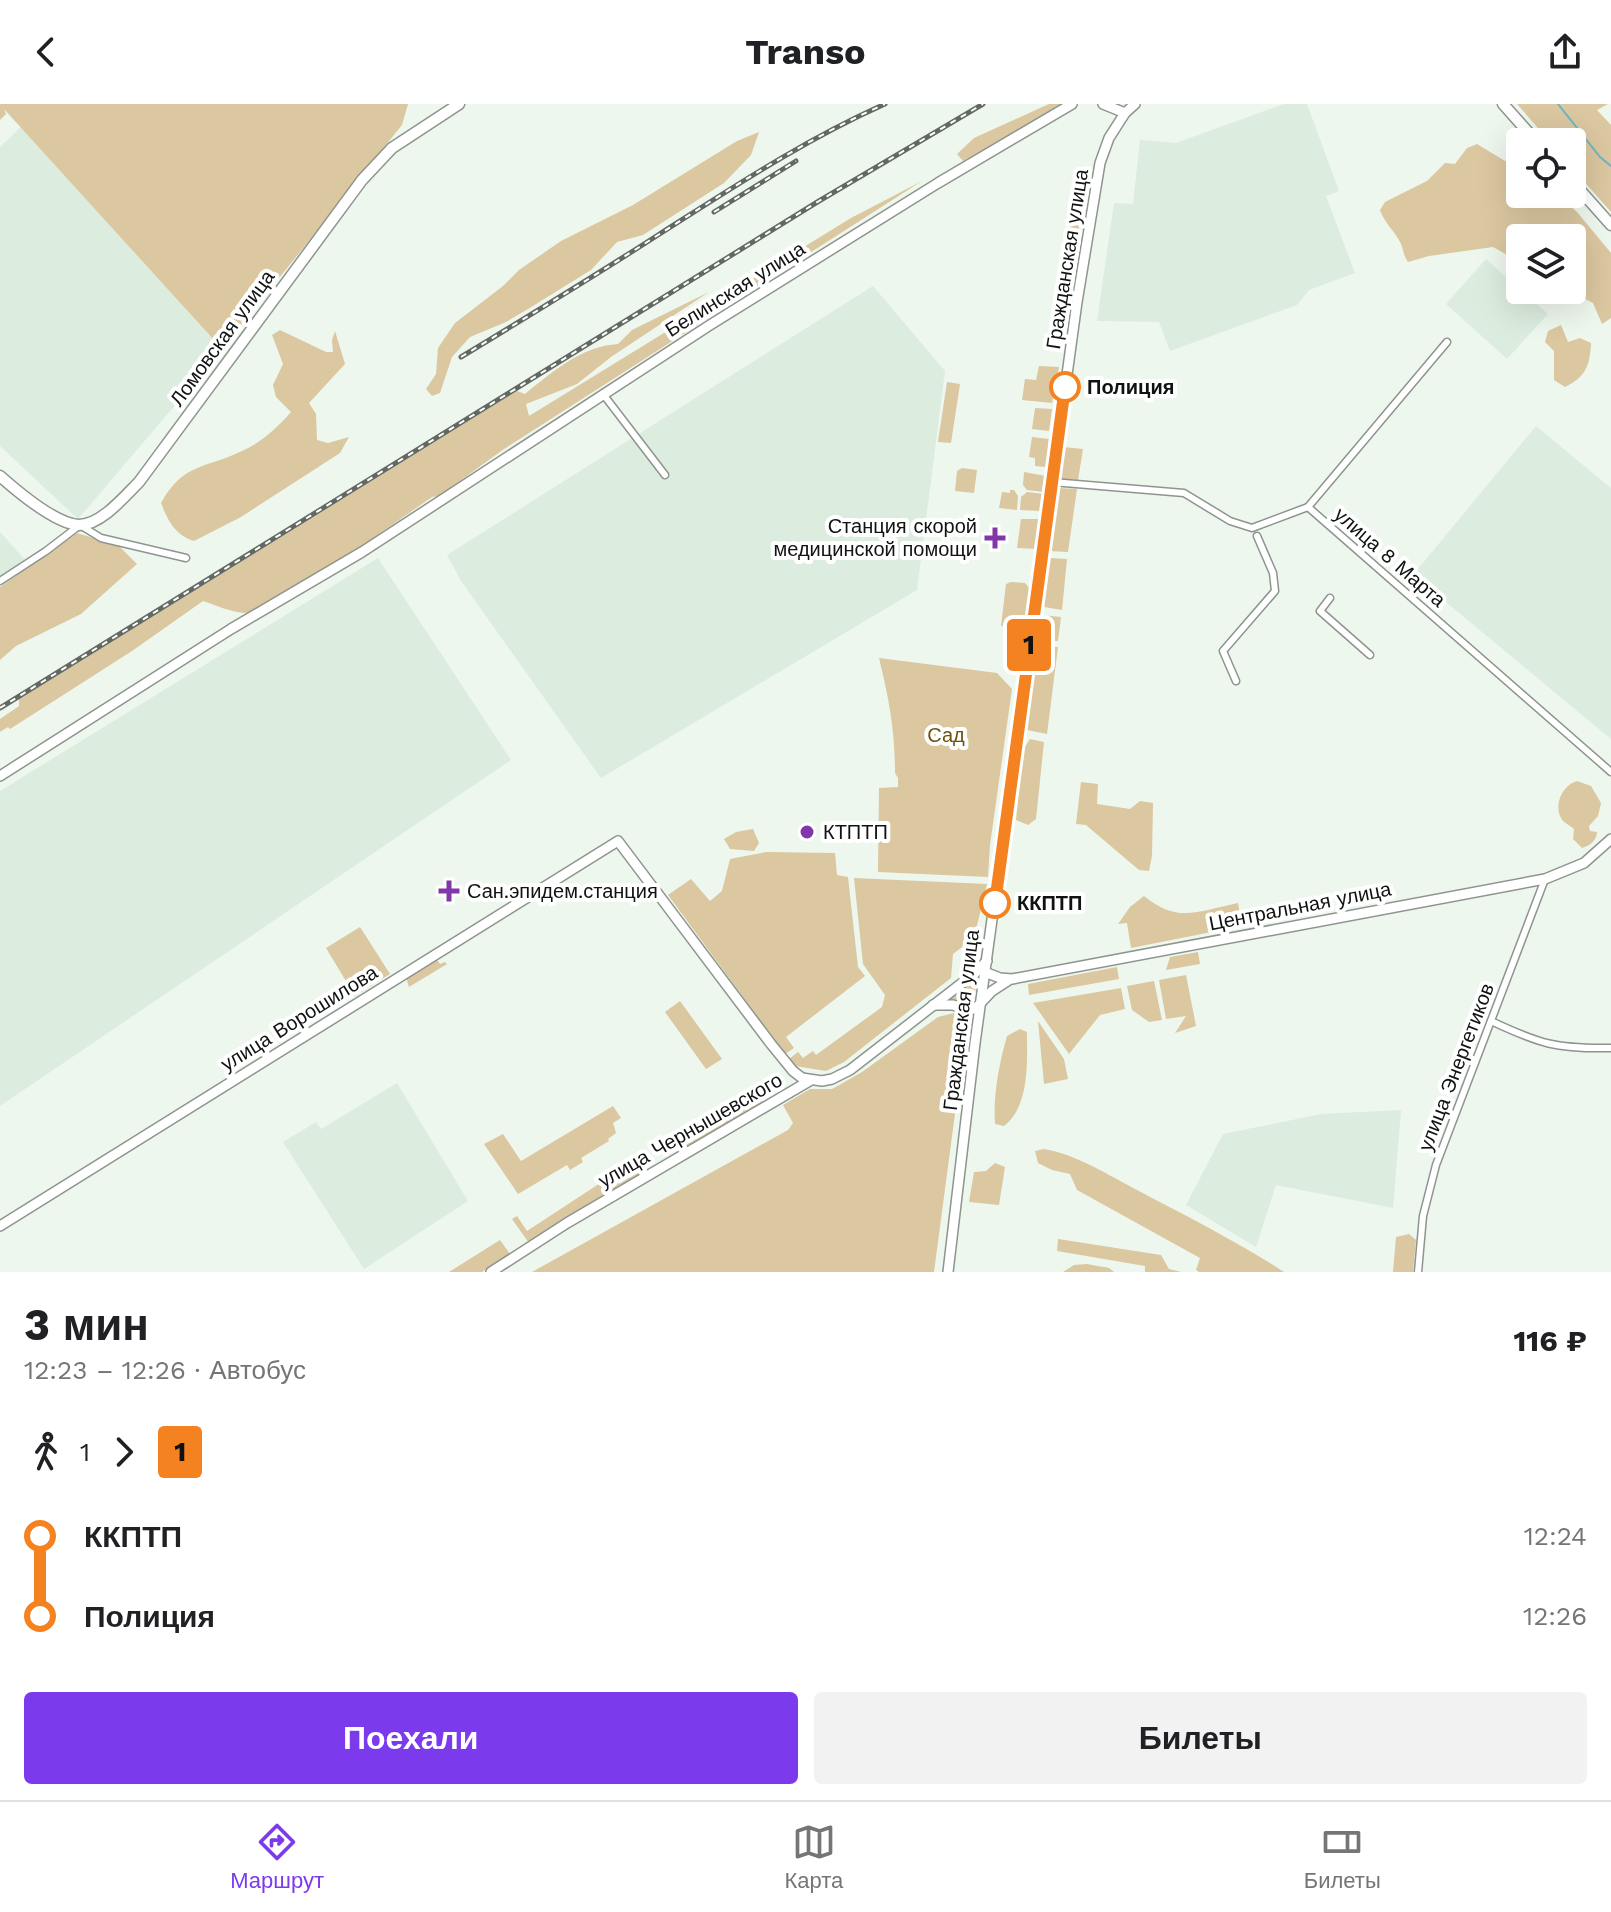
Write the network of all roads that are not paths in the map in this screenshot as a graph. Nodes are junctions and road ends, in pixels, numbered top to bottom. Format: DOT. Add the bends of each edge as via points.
graph roads {
  1 [pos="459,104"];
  2 [pos="1072,104"];
  3 [pos="1103,104"];
  4 [pos="1135,104"];
  5 [pos="1503,104"];
  6 [pos="1125,113"];
  7 [pos="1524,128"];
  8 [pos="1586,197"];
  9 [pos="1611,225"];
  10 [pos="1447,342"];
  11 [pos="603,394"];
  12 [pos="665,475"];
  13 [pos="0,476"];
  14 [pos="1052,482"];
  15 [pos="1308,507"];
  16 [pos="80,525"];
  17 [pos="1257,536"];
  18 [pos="186,558"];
  19 [pos="0,581"];
  20 [pos="1330,598"];
  21 [pos="1370,655"];
  22 [pos="1236,681"];
  23 [pos="1611,772"];
  24 [pos="0,776"];
  25 [pos="1611,839"];
  26 [pos="1545,879"];
  27 [pos="982,969"];
  28 [pos="1012,979"];
  29 [pos="988,988"];
  30 [pos="981,1004"];
  31 [pos="933,1005"];
  32 [pos="966,1009"];
  33 [pos="979,1017"];
  34 [pos="1491,1021"];
  35 [pos="1611,1048"];
  36 [pos="811,1080"];
  37 [pos="0,1226"];
  38 [pos="491,1272"];
  39 [pos="948,1272"];
  40 [pos="1418,1272"];
  1 -- 16 [label="main road, Ломовская улица" via="392,148 362,180 139,482 101,516"];
  2 -- 11 [label="street, Белинская улица"];
  3 -- 6 [label="street"];
  4 -- 6 [label="street"];
  5 -- 7 [label="main road"];
  6 -- 14 [label="street, Гражданская улица" via="1109,138 1096,181"];
  8 -- 9 [label="main road"];
  10 -- 15 [label="street, улица 8 Марта"];
  11 -- 12 [label="street"];
  11 -- 24 [label="street, Белинская улица" via="362,552"];
  13 -- 16 [label="main road" via="51,514"];
  14 -- 15 [label="street" via="1184,493 1252,528"];
  14 -- 27 [label="street, Гражданская улица"];
  15 -- 23 [label="street, улица 8 Марта"];
  16 -- 18 [label="street" via="101,538"];
  16 -- 19 [label="street"];
  17 -- 22 [label="street" via="1275,591 1223,651"];
  20 -- 21 [label="street" via="1320,611"];
  25 -- 26 [label="street, Центральная улица" via="1584,863"];
  26 -- 28 [label="street, Центральная улица"];
  26 -- 34 [label="street, улица Энергетиков"];
  27 -- 28 [label="street, Центральная улица"];
  27 -- 29 [label="street, Гражданская улица"];
  27 -- 31 [label="street, улица Чернышевского"];
  28 -- 29 [label="street"];
  29 -- 30 [label="street"];
  30 -- 32 [label="street"];
  30 -- 33 [label="street, Гражданская улица"];
  31 -- 32 [label="street"];
  31 -- 36 [label="street, улица Чернышевского" via="850,1070"];
  32 -- 33 [label="street"];
  33 -- 39 [label="street, Гражданская улица"];
  34 -- 35 [label="street" via="1547,1045"];
  34 -- 40 [label="street, улица Энергетиков" via="1430,1188"];
  36 -- 37 [label="street, улица Ворошилова" via="793,1071 618,841"];
  36 -- 38 [label="street, улица Чернышевского"];
}
